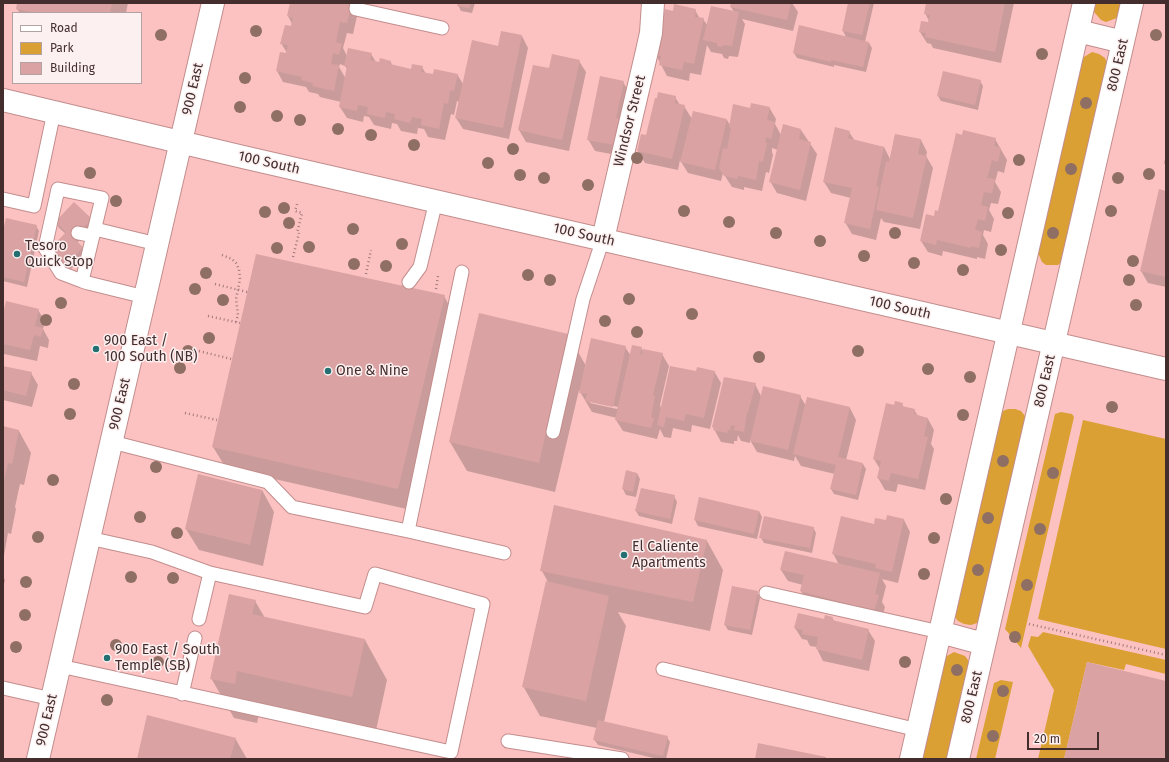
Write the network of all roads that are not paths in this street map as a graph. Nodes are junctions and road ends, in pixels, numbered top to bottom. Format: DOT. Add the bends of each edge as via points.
graph roads {
  1 [pos="213,3"];
  2 [pos="357,3"];
  3 [pos="653,3"];
  4 [pos="1084,3"];
  5 [pos="1132,3"];
  6 [pos="442,28"];
  7 [pos="1078,31"];
  8 [pos="1123,42"];
  9 [pos="3,100"];
  10 [pos="54,112"];
  11 [pos="181,142"];
  12 [pos="3,199"];
  13 [pos="436,201"];
  14 [pos="34,206"];
  15 [pos="54,211"];
  16 [pos="78,233"];
  17 [pos="94,233"];
  18 [pos="603,239"];
  19 [pos="157,244"];
  20 [pos="462,272"];
  21 [pos="82,281"];
  22 [pos="410,282"];
  23 [pos="145,297"];
  24 [pos="1009,332"];
  25 [pos="1054,343"];
  26 [pos="1166,369"];
  27 [pos="553,432"];
  28 [pos="112,442"];
  29 [pos="408,531"];
  30 [pos="89,538"];
  31 [pos="504,553"];
  32 [pos="210,573"];
  33 [pos="766,592"];
  34 [pos="199,620"];
  35 [pos="940,632"];
  36 [pos="195,638"];
  37 [pos="984,644"];
  38 [pos="60,666"];
  39 [pos="663,669"];
  40 [pos="3,688"];
  41 [pos="182,694"];
  42 [pos="52,699"];
  43 [pos="918,730"];
  44 [pos="508,741"];
  45 [pos="38,759"];
  46 [pos="622,759"];
  47 [pos="911,759"];
  48 [pos="958,759"];
  1 -- 11 [label="street, 900 East"];
  2 -- 6 [label="lane" via="356,9"];
  3 -- 18 [label="street, Windsor Street" via="647,51"];
  4 -- 7 [label="street"];
  5 -- 8 [label="street, 800 East"];
  7 -- 8 [label="street"];
  7 -- 24 [label="street"];
  8 -- 25 [label="street, 800 East"];
  9 -- 10 [label="street, 100 South"];
  10 -- 11 [label="street, 100 South"];
  10 -- 14 [label="lane"];
  11 -- 13 [label="street, 100 South"];
  11 -- 19 [label="street, 900 East"];
  12 -- 14 [label="lane"];
  13 -- 18 [label="street, 100 South"];
  13 -- 22 [label="lane" via="420,267"];
  14 -- 15 [label="lane"];
  15 -- 17 [label="lane" via="58,189 102,198"];
  15 -- 21 [label="lane" via="56,228 45,248 61,273"];
  16 -- 17 [label="lane"];
  17 -- 19 [label="lane"];
  17 -- 21 [label="lane"];
  18 -- 24 [label="street, 100 South"];
  18 -- 27 [label="lane" via="583,299"];
  19 -- 23 [label="street, 900 East"];
  20 -- 29 [label="lane"];
  21 -- 23 [label="lane"];
  23 -- 28 [label="street, 900 East"];
  24 -- 25 [label="street, 100 South"];
  24 -- 35 [label="street"];
  25 -- 26 [label="street, 100 South"];
  25 -- 37 [label="street, 800 East"];
  28 -- 29 [label="lane" via="268,482 292,507"];
  28 -- 30 [label="street, 900 East"];
  29 -- 31 [label="lane"];
  30 -- 32 [label="lane" via="152,552"];
  30 -- 38 [label="street, 900 East"];
  32 -- 34 [label="lane"];
  32 -- 41 [label="lane" via="365,607 375,574 483,604 451,752"];
  33 -- 35 [label="lane"];
  35 -- 37 [label="street"];
  35 -- 43 [label="street"];
  36 -- 41 [label="lane"];
  37 -- 48 [label="street, 800 East"];
  38 -- 41 [label="lane"];
  38 -- 42 [label="street, 900 East"];
  39 -- 43 [label="lane"];
  40 -- 42 [label="lane"];
  42 -- 45 [label="street, 900 East"];
  43 -- 47 [label="street"];
  44 -- 46 [label="lane"];
}
